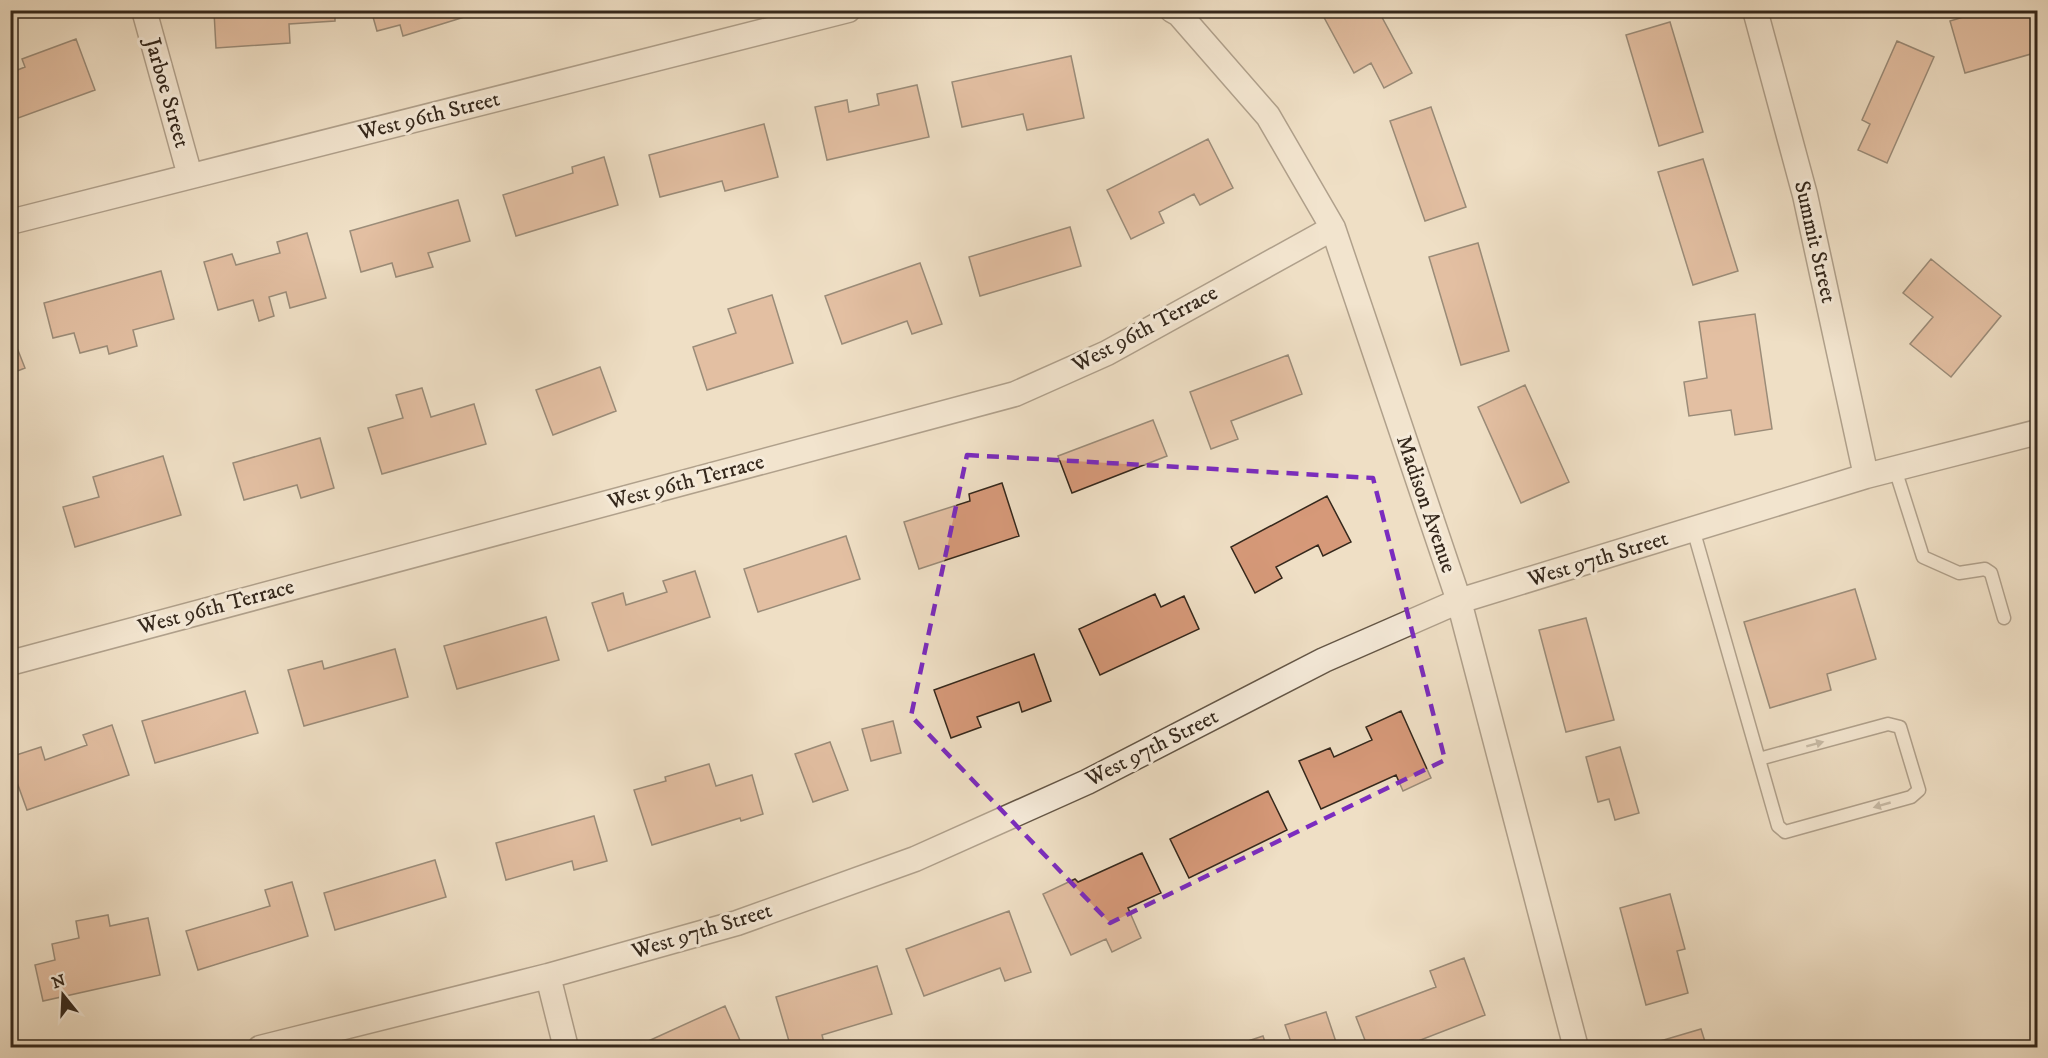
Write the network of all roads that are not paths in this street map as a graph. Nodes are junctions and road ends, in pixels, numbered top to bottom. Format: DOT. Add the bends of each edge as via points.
graph roads {
  1 [pos="144,10"];
  2 [pos="848,10"];
  3 [pos="1172,10"];
  4 [pos="1755,10"];
  5 [pos="190,176"];
  6 [pos="10,222"];
  7 [pos="1333,228"];
  8 [pos="2037,432"];
  9 [pos="1894,469"];
  10 [pos="1866,476"];
  11 [pos="1693,529"];
  12 [pos="1459,601"];
  13 [pos="2004,618"];
  14 [pos="10,663"];
  15 [pos="1759,759"];
  16 [pos="548,976"];
  17 [pos="260,1047"];
  18 [pos="566,1047"];
  19 [pos="1576,1047"];
  1 -- 5 [label="street, Jarboe Street"];
  2 -- 5 [label="street, West 96th Street"];
  3 -- 7 [label="street, Madison Avenue" via="1268,116"];
  4 -- 10 [label="street, Summit Street" via="1806,195"];
  5 -- 6 [label="street, West 96th Street"];
  7 -- 12 [label="street, Madison Avenue"];
  7 -- 14 [label="street, West 96th Terrace" via="1107,353 1015,394"];
  8 -- 9 [label="street, West 97th Street"];
  9 -- 10 [label="street, West 97th Street"];
  9 -- 13 [label="lane" via="1923,557 1959,573 1985,569 1991,573"];
  10 -- 11 [label="street, West 97th Street"];
  11 -- 12 [label="street, West 97th Street"];
  11 -- 15 [label="lane"];
  12 -- 16 [label="street, West 97th Street" via="1324,660 1087,782 915,859 737,923"];
  12 -- 19 [label="street, Madison Avenue"];
  15 -- 15 [label="lane, one-way" via="1894,725 1900,727 1920,790 1911,797 1785,832 1778,826"];
  16 -- 17 [label="street, West 97th Street"];
  16 -- 18 [label="street"];
}
